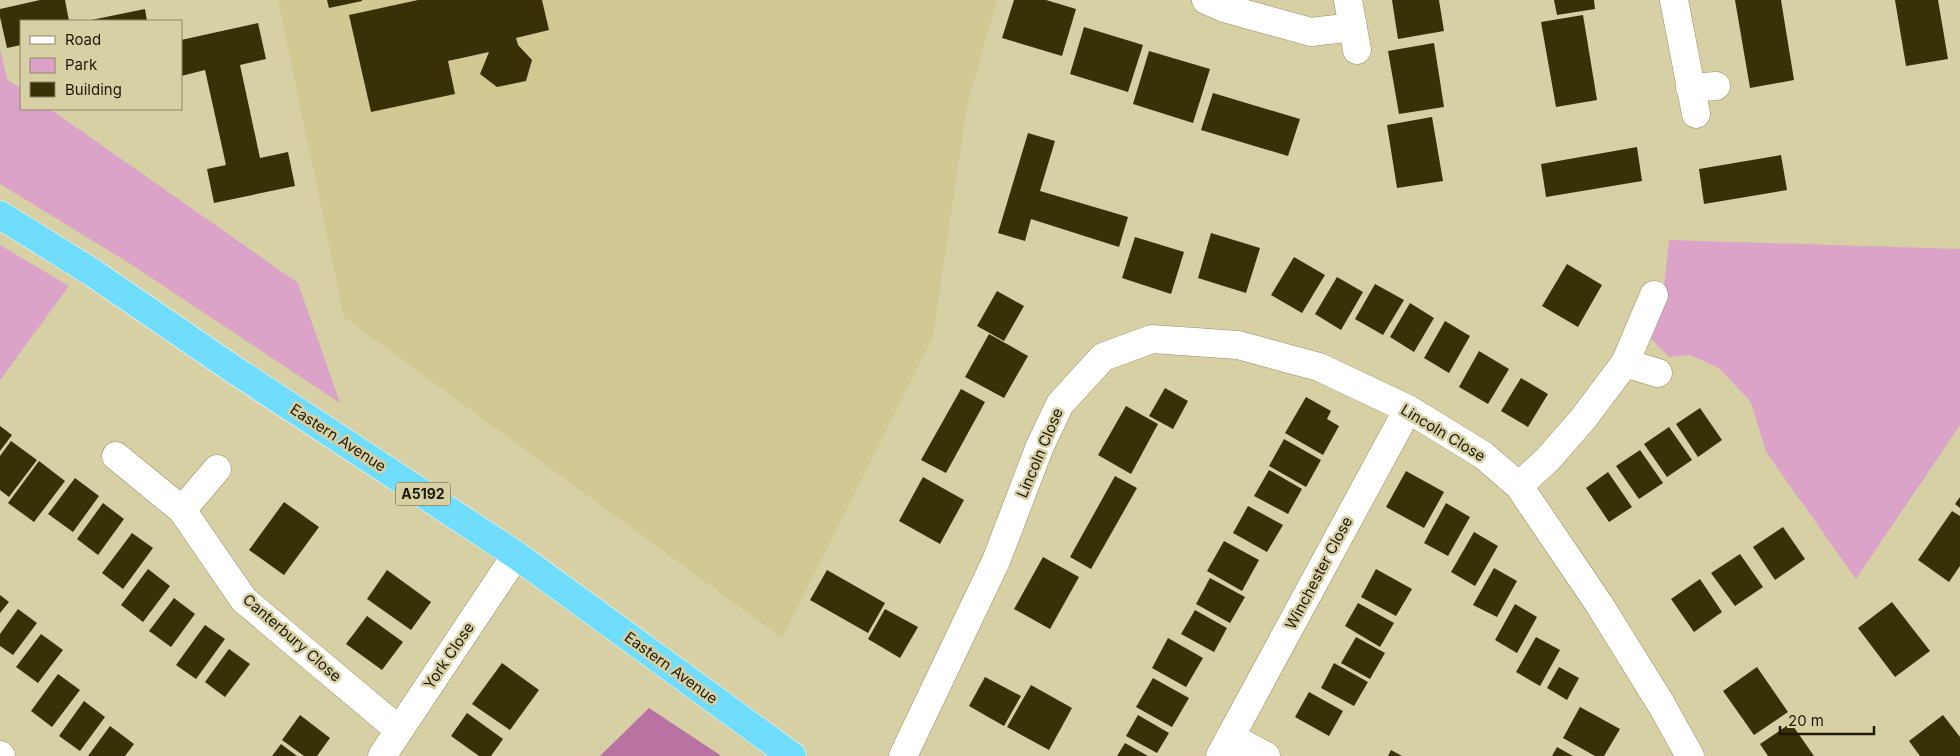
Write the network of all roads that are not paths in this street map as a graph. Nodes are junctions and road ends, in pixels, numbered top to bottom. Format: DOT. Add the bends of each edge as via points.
graph roads {
  1 [pos="1206,0"];
  2 [pos="1348,0"];
  3 [pos="1674,0"];
  4 [pos="1696,114"];
  5 [pos="0,215"];
  6 [pos="1654,295"];
  7 [pos="1625,363"];
  8 [pos="1658,373"];
  9 [pos="1408,409"];
  10 [pos="116,456"];
  11 [pos="217,469"];
  12 [pos="1519,486"];
  13 [pos="182,510"];
  14 [pos="516,555"];
  15 [pos="399,730"];
  16 [pos="1225,747"];
  17 [pos="382,756"];
  18 [pos="792,756"];
  19 [pos="903,756"];
  20 [pos="1266,756"];
  21 [pos="1690,756"];
  1 -- 2 [label="street" via="1311,32 1355,38"];
  3 -- 4 [label="street" via="1703,87"];
  5 -- 14 [label="highway, Eastern Avenue / A5192" via="90,271"];
  6 -- 7 [label="street"];
  7 -- 8 [label="street"];
  7 -- 12 [label="street" via="1583,419"];
  9 -- 12 [label="street, Lincoln Close" via="1483,455"];
  9 -- 16 [label="street, Winchester Close"];
  9 -- 19 [label="street, Lincoln Close" via="1319,366 1238,345 1152,338 1103,357 1060,404 1040,446 996,561"];
  10 -- 13 [label="street, Canterbury Close"];
  11 -- 13 [label="street"];
  12 -- 21 [label="street, Lincoln Close" via="1599,604"];
  13 -- 15 [label="street, Canterbury Close" via="244,600"];
  14 -- 15 [label="street, York Close"];
  14 -- 18 [label="highway, Eastern Avenue / A5192"];
  15 -- 17 [label="street, York Close"];
  16 -- 20 [label="street, Winchester Close"];
}
